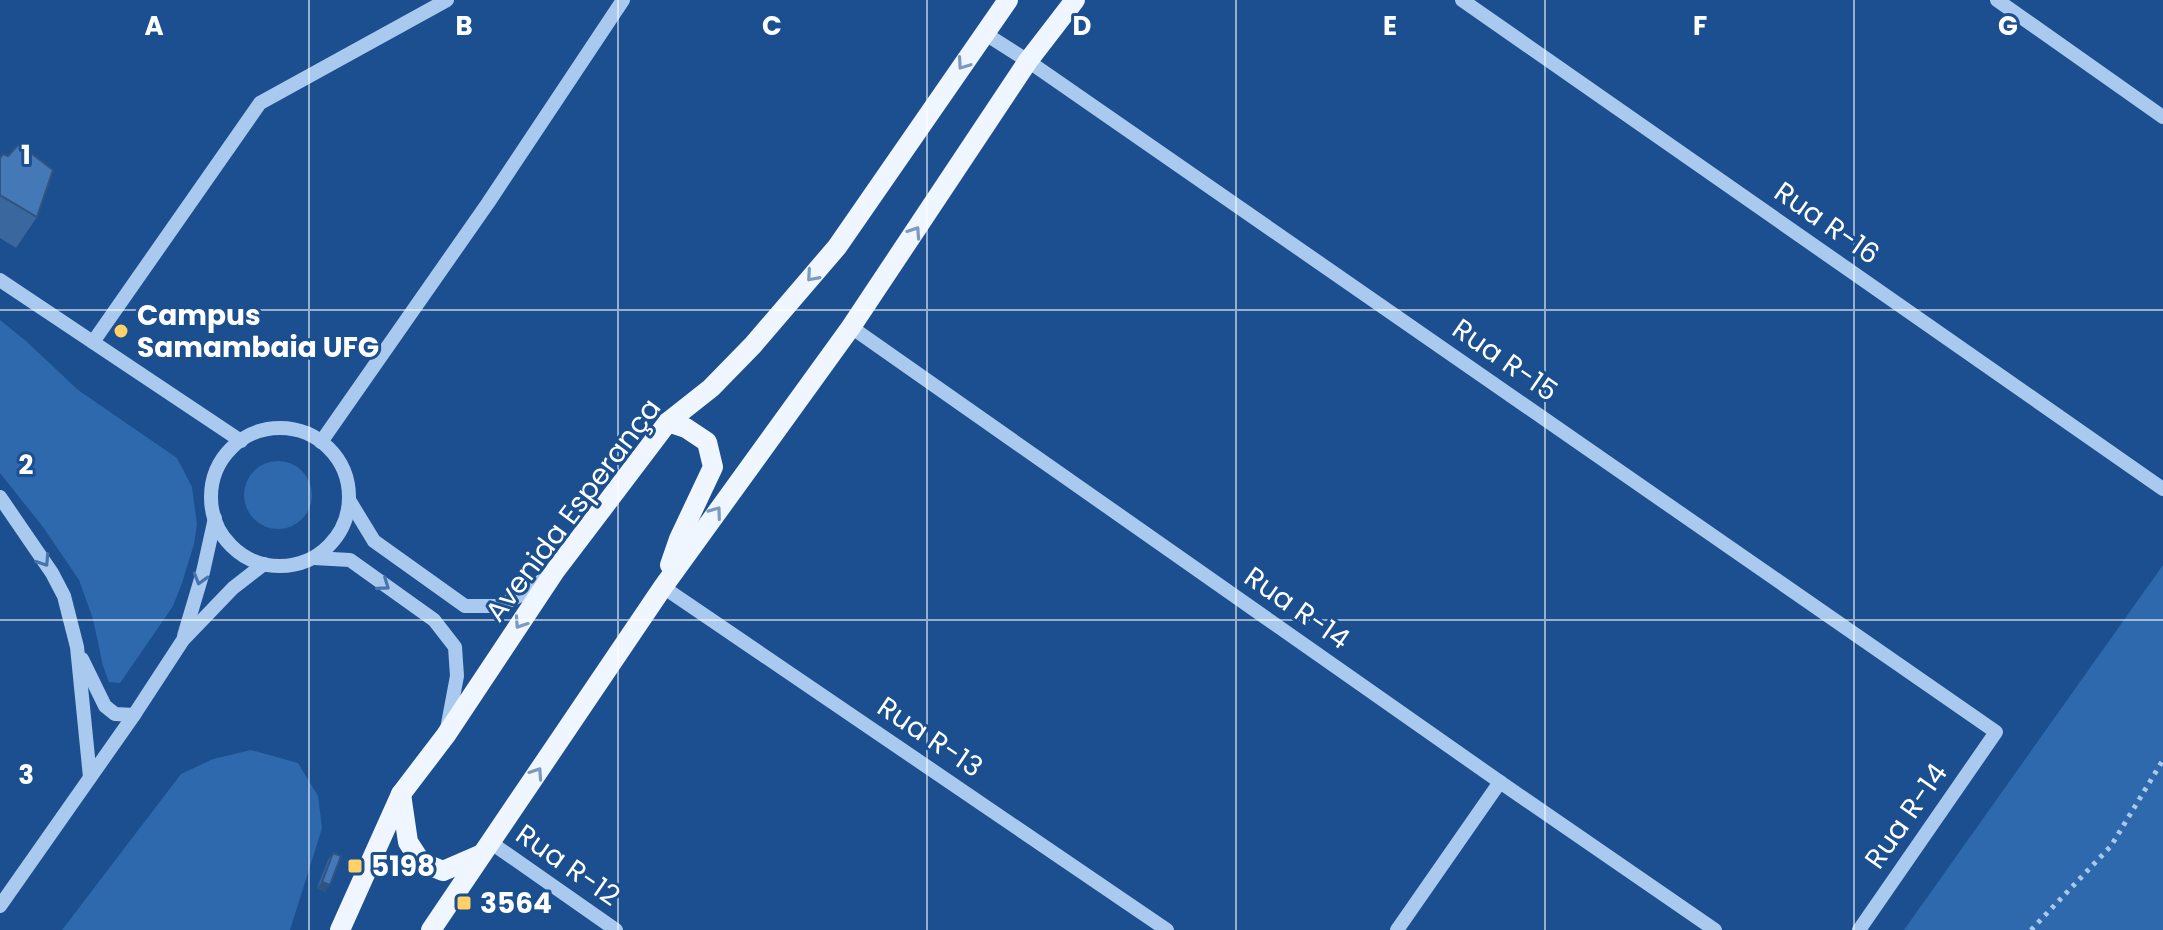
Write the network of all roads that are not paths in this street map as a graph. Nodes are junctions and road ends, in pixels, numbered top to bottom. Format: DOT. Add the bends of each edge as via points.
graph roads {
  1 [pos="447,0"];
  2 [pos="623,0"];
  3 [pos="1008,0"];
  4 [pos="1075,0"];
  5 [pos="1462,0"];
  6 [pos="1997,0"];
  7 [pos="984,33"];
  8 [pos="1028,61"];
  9 [pos="2163,117"];
  10 [pos="0,280"];
  11 [pos="851,327"];
  12 [pos="93,342"];
  13 [pos="668,422"];
  14 [pos="241,441"];
  15 [pos="321,442"];
  16 [pos="2163,489"];
  17 [pos="0,497"];
  18 [pos="349,500"];
  19 [pos="215,518"];
  20 [pos="314,558"];
  21 [pos="264,564"];
  22 [pos="555,571"];
  23 [pos="663,587"];
  24 [pos="183,640"];
  25 [pos="77,647"];
  26 [pos="134,715"];
  27 [pos="1996,732"];
  28 [pos="446,735"];
  29 [pos="90,777"];
  30 [pos="1500,782"];
  31 [pos="401,794"];
  32 [pos="486,848"];
  33 [pos="0,906"];
  34 [pos="340,930"];
  35 [pos="431,930"];
  36 [pos="616,930"];
  37 [pos="1167,930"];
  38 [pos="1397,930"];
  39 [pos="1715,930"];
  40 [pos="1859,930"];
  1 -- 12 [label="street" via="260,103"];
  2 -- 15 [label="street"];
  3 -- 7 [label="main road, Avenida Esperança"];
  4 -- 8 [label="main road"];
  5 -- 16 [label="street, Rua R-16"];
  6 -- 9 [label="street"];
  7 -- 8 [label="street, Rua R-15"];
  7 -- 13 [label="main road, Avenida Esperança, one-way" via="837,247 732,367"];
  11 -- 8 [label="main road, one-way"];
  8 -- 27 [label="street, Rua R-15"];
  10 -- 12 [label="street"];
  23 -- 11 [label="main road, one-way"];
  11 -- 30 [label="street, Rua R-14"];
  12 -- 14 [label="street"];
  13 -- 22 [label="main road, Avenida Esperança"];
  13 -- 23 [label="main road" via="707,442 713,467"];
  14 -- 15 [label="street" via="265,430 285,429"];
  14 -- 19 [label="street" via="220,463 214,479"];
  15 -- 18 [label="street" via="343,468"];
  17 -- 25 [label="street, one-way" via="64,596"];
  18 -- 20 [label="street" via="339,534"];
  18 -- 22 [label="street" via="374,541 465,606 499,606"];
  19 -- 21 [label="street" via="238,551"];
  19 -- 24 [label="street, one-way"];
  20 -- 21 [label="street" via="295,565"];
  20 -- 28 [label="street, one-way" via="350,560 434,620 455,647 457,676"];
  21 -- 24 [label="street"];
  22 -- 28 [label="main road, Avenida Esperança, one-way"];
  32 -- 23 [label="main road, one-way"];
  23 -- 37 [label="street, Rua R-13"];
  24 -- 26 [label="street"];
  25 -- 26 [label="street" via="105,706 115,714"];
  25 -- 29 [label="street"];
  26 -- 29 [label="street"];
  27 -- 40 [label="street, Rua R-14"];
  28 -- 31 [label="main road, Avenida Esperança"];
  29 -- 33 [label="street"];
  30 -- 38 [label="street"];
  30 -- 39 [label="street, Rua R-14"];
  31 -- 32 [label="main road" via="408,842 421,862 443,871"];
  31 -- 34 [label="main road, Avenida Esperança"];
  32 -- 35 [label="main road"];
  32 -- 36 [label="street, Rua R-12"];
}
